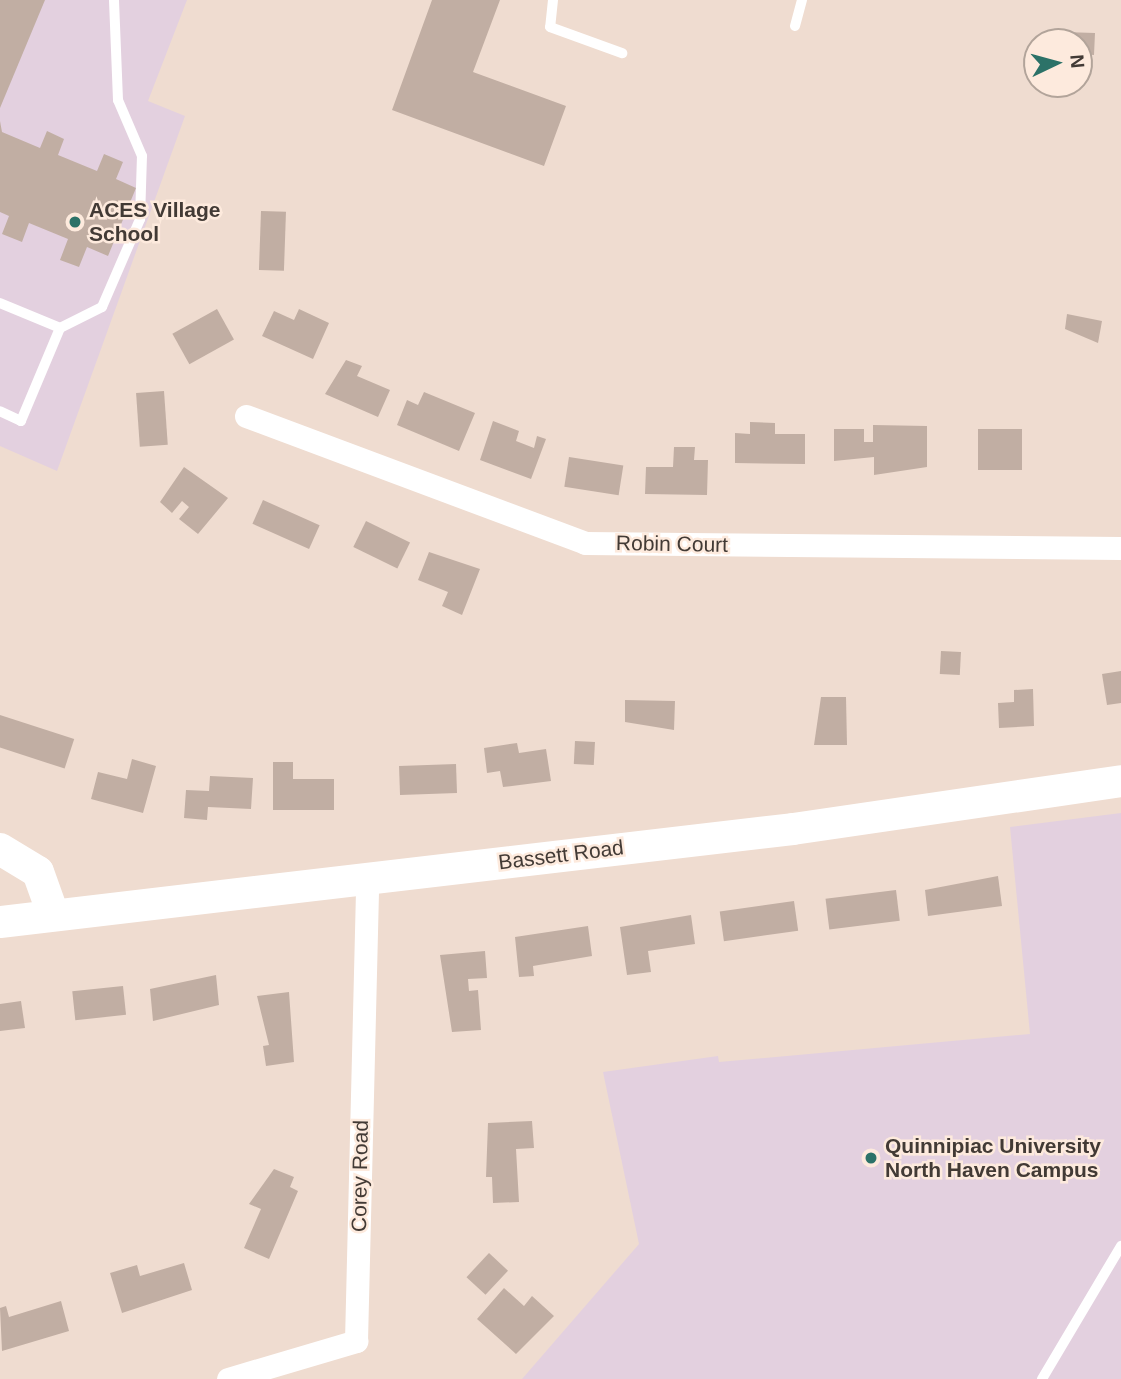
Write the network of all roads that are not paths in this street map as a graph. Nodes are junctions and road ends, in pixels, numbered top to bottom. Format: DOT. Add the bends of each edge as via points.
graph roads {
  1 [pos="114,0"];
  2 [pos="552,0"];
  3 [pos="802,0"];
  4 [pos="795,26"];
  5 [pos="622,53"];
  6 [pos="0,303"];
  7 [pos="60,328"];
  8 [pos="0,411"];
  9 [pos="246,416"];
  10 [pos="1121,548"];
  11 [pos="1121,781"];
  12 [pos="0,849"];
  13 [pos="367,878"];
  14 [pos="53,914"];
  15 [pos="0,922"];
  16 [pos="1121,1246"];
  17 [pos="228,1379"];
  18 [pos="1042,1379"];
  1 -- 7 [label="lane" via="118,100 142,156 140,219 102,307"];
  2 -- 5 [label="lane" via="550,27"];
  3 -- 4 [label="lane"];
  6 -- 7 [label="lane"];
  7 -- 8 [label="lane" via="21,421"];
  9 -- 10 [label="street, Robin Court" via="584,543"];
  11 -- 13 [label="street, Bassett Road" via="793,829"];
  12 -- 14 [label="street" via="38,872"];
  13 -- 14 [label="street, Bassett Road"];
  13 -- 17 [label="street, Corey Road" via="356,1341"];
  14 -- 15 [label="street, Bassett Road"];
  16 -- 18 [label="lane"];
}
